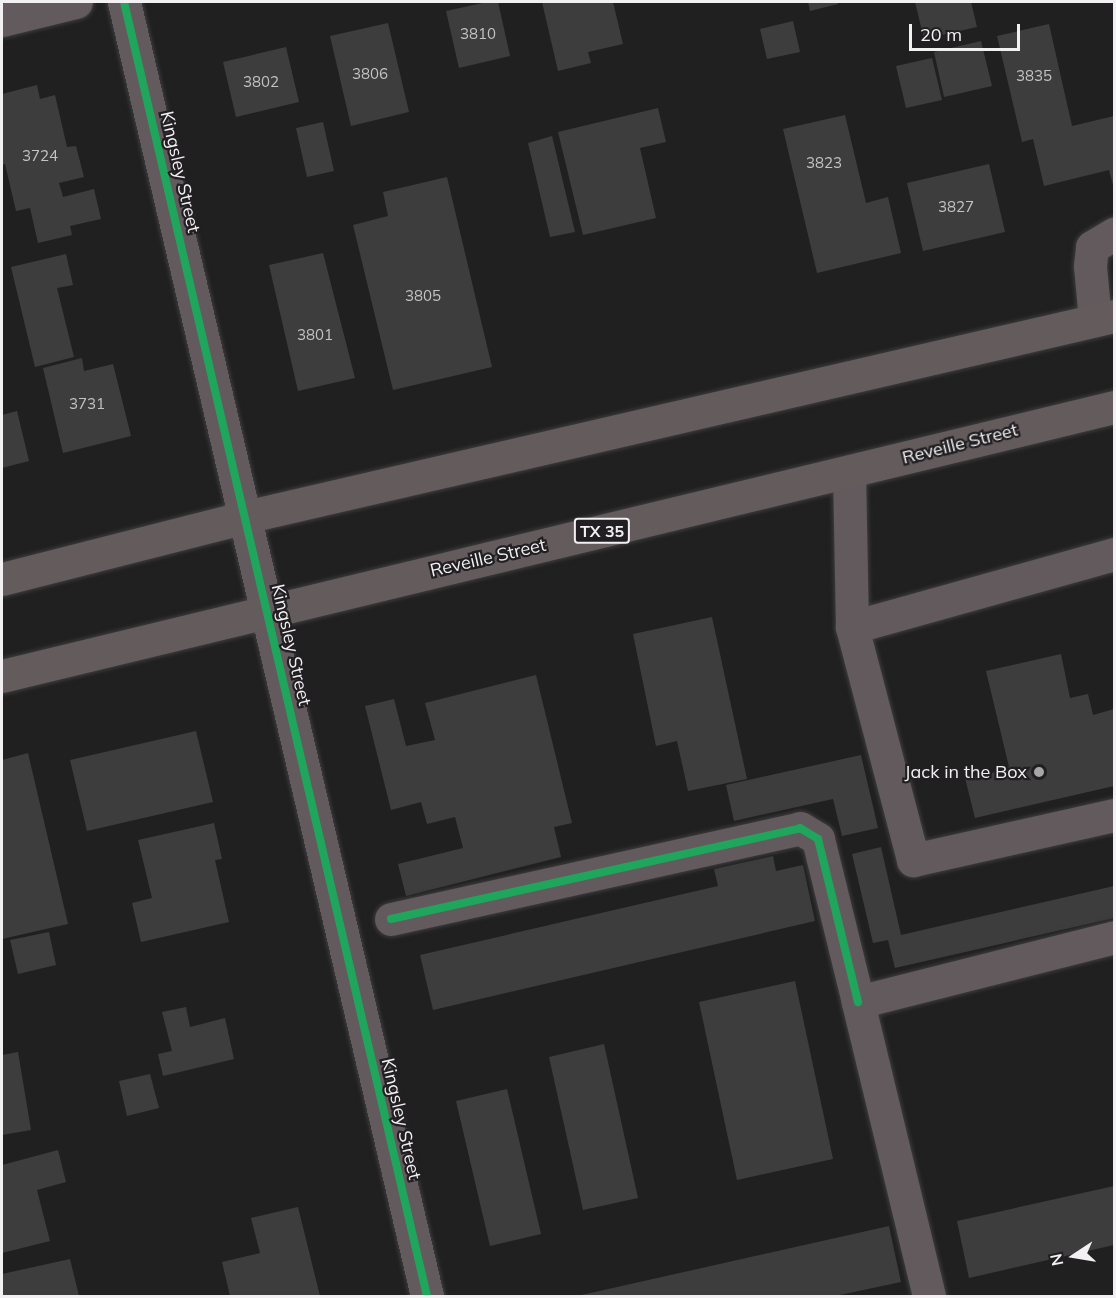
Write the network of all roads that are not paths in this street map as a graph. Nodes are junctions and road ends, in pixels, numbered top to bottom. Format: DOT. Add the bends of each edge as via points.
graph roads {
  1 [pos="76,2"];
  2 [pos="124,2"];
  3 [pos="2,20"];
  4 [pos="1114,234"];
  5 [pos="1105,318"];
  6 [pos="1114,410"];
  7 [pos="849,471"];
  8 [pos="246,517"];
  9 [pos="1114,554"];
  10 [pos="2,579"];
  11 [pos="268,610"];
  12 [pos="852,627"];
  13 [pos="2,676"];
  14 [pos="1114,815"];
  15 [pos="391,919"];
  16 [pos="1114,937"];
  17 [pos="858,1002"];
  18 [pos="427,1296"];
  19 [pos="929,1296"];
  1 -- 3 [label="street"];
  2 -- 8 [label="street, Kingsley Street"];
  4 -- 5 [label="street" via="1092,247 1090,266"];
  5 -- 8 [label="main road"];
  6 -- 7 [label="main road, Reveille Street / TX 35"];
  7 -- 11 [label="main road, Reveille Street / TX 35"];
  7 -- 12 [label="street"];
  8 -- 10 [label="main road"];
  8 -- 11 [label="street, Kingsley Street"];
  9 -- 12 [label="street"];
  11 -- 13 [label="main road, Reveille Street / TX 35"];
  11 -- 18 [label="street, Kingsley Street"];
  12 -- 14 [label="street" via="913,860"];
  15 -- 17 [label="street" via="800,828 818,839"];
  16 -- 17 [label="street"];
  17 -- 19 [label="street"];
}
